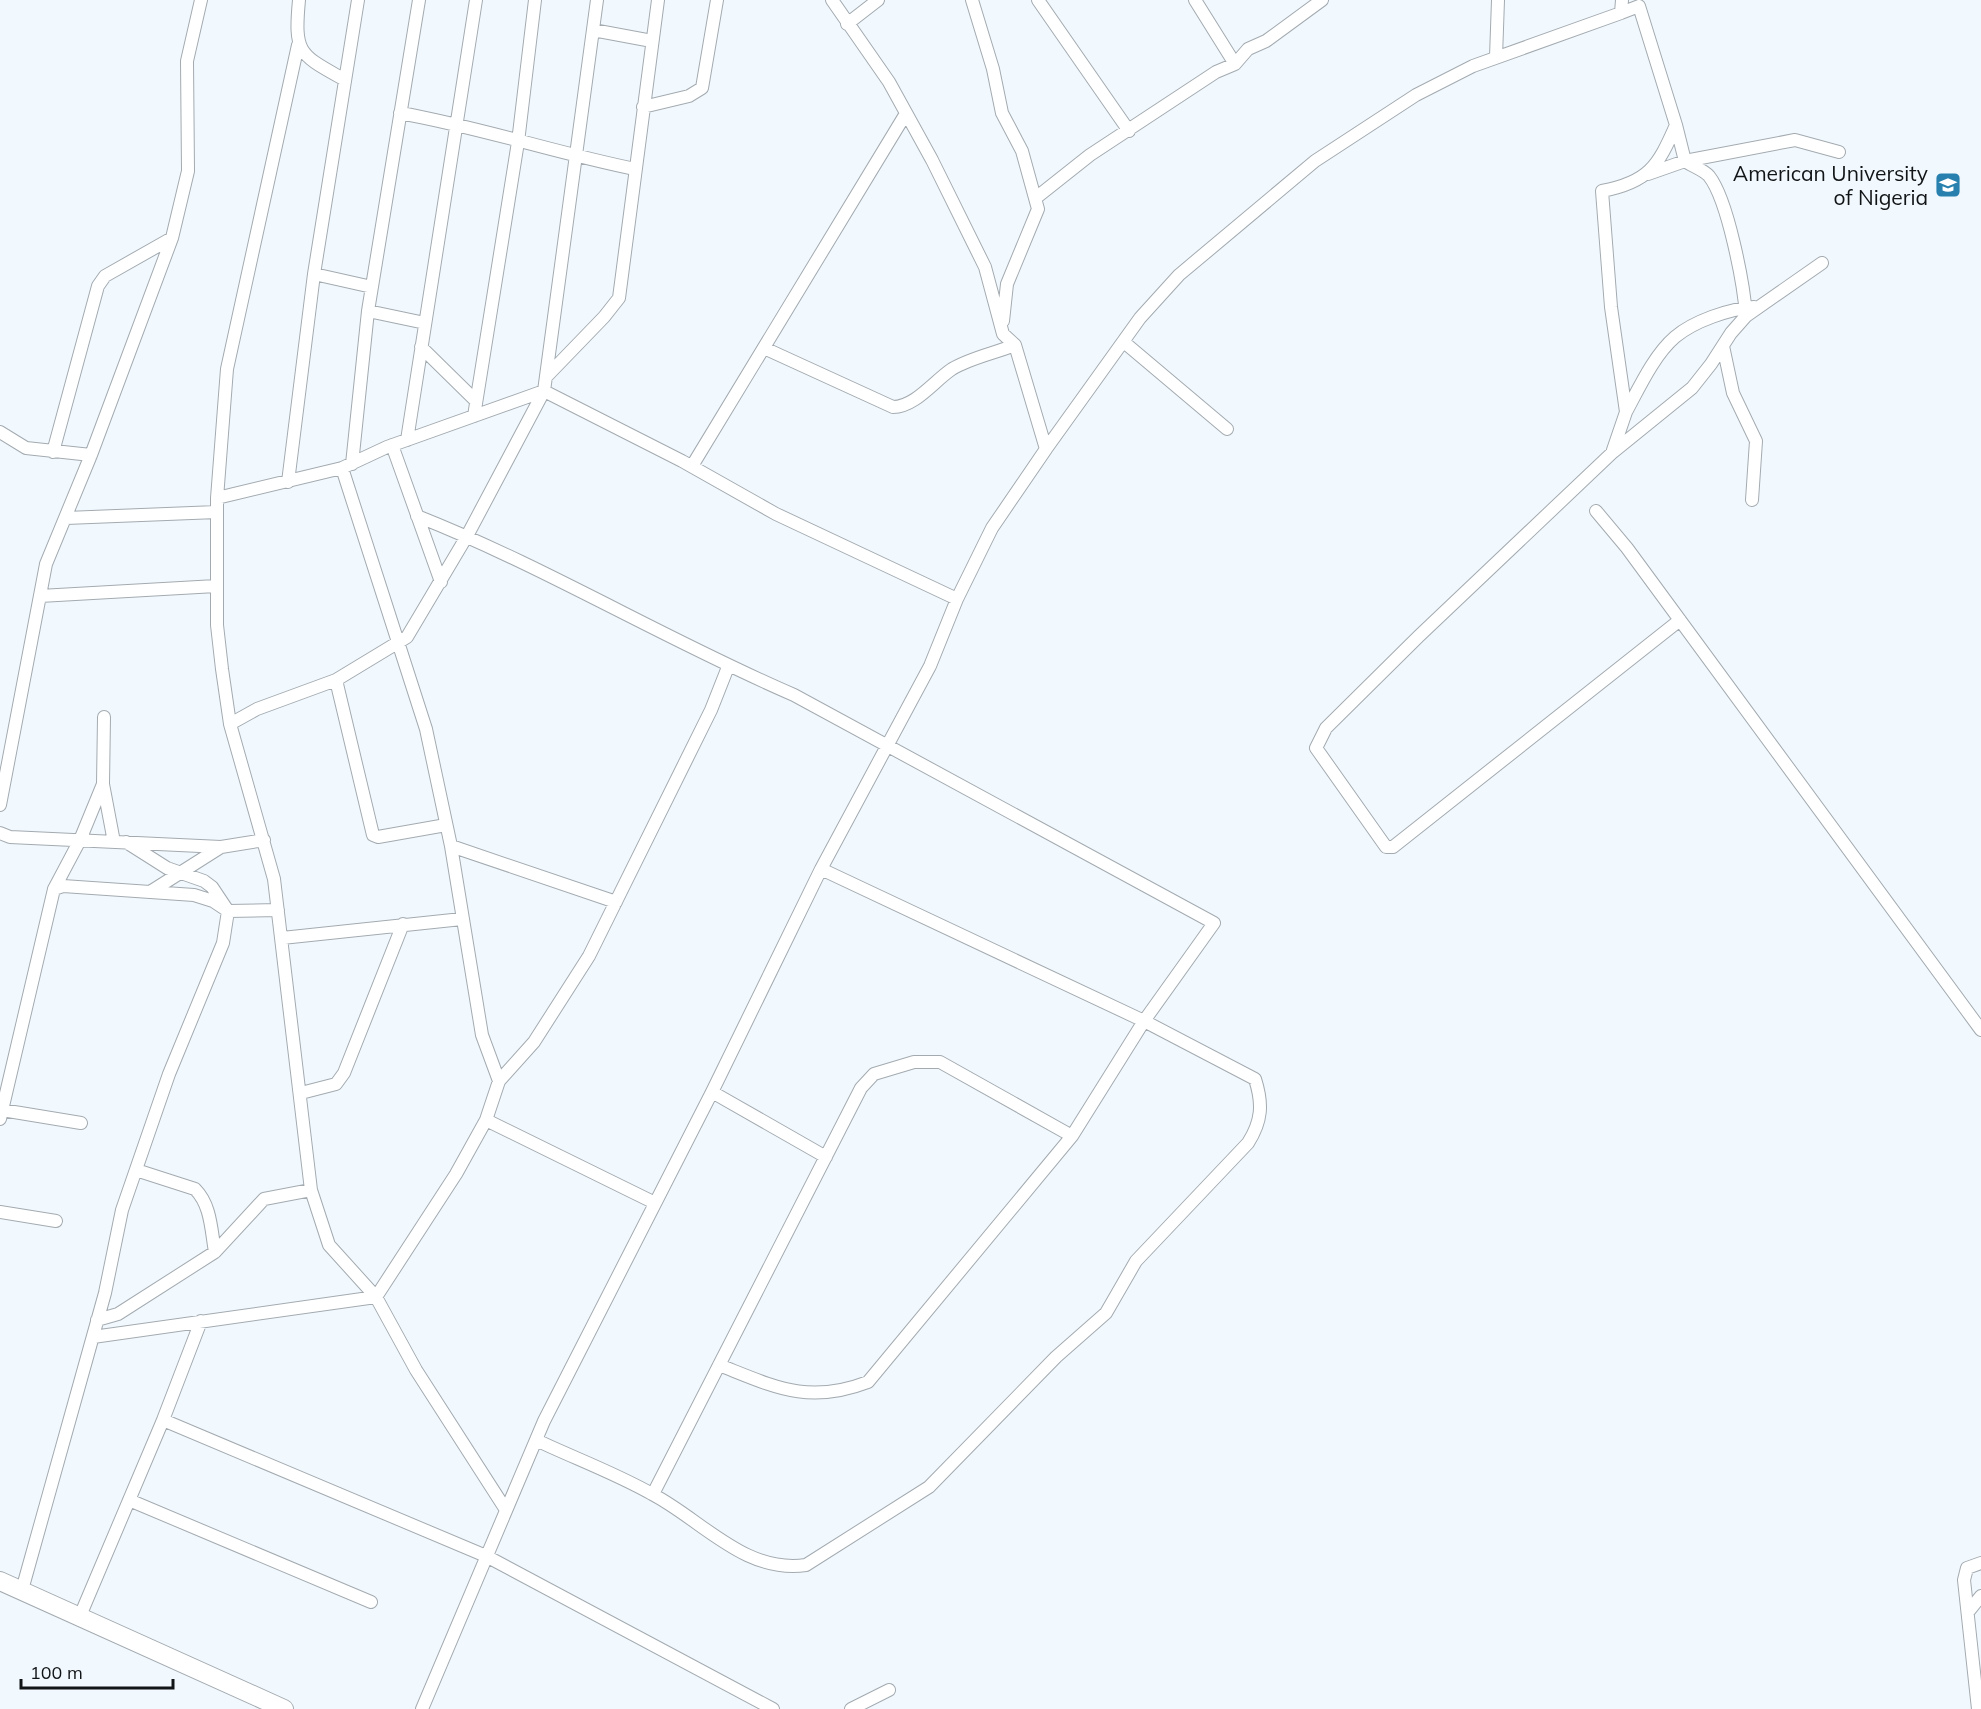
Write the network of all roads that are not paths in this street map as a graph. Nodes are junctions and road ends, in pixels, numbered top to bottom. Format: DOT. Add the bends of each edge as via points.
graph roads {
  1 [pos="201,0"];
  2 [pos="298,0"];
  3 [pos="358,0"];
  4 [pos="419,0"];
  5 [pos="476,0"];
  6 [pos="535,0"];
  7 [pos="597,0"];
  8 [pos="658,0"];
  9 [pos="717,0"];
  10 [pos="832,0"];
  11 [pos="878,0"];
  12 [pos="972,0"];
  13 [pos="1038,0"];
  14 [pos="1195,0"];
  15 [pos="1322,0"];
  16 [pos="1498,0"];
  17 [pos="1621,6"];
  18 [pos="848,24"];
  19 [pos="593,30"];
  20 [pos="652,41"];
  21 [pos="298,45"];
  22 [pos="1496,57"];
  23 [pos="1235,64"];
  24 [pos="345,80"];
  25 [pos="643,106"];
  26 [pos="400,114"];
  27 [pos="905,115"];
  28 [pos="457,123"];
  29 [pos="1676,124"];
  30 [pos="1129,131"];
  31 [pos="518,142"];
  32 [pos="1839,152"];
  33 [pos="575,157"];
  34 [pos="1685,161"];
  35 [pos="635,170"];
  36 [pos="1647,174"];
  37 [pos="1036,197"];
  38 [pos="172,238"];
  39 [pos="1822,263"];
  40 [pos="314,274"];
  41 [pos="372,287"];
  42 [pos="368,311"];
  43 [pos="1746,312"];
  44 [pos="425,323"];
  45 [pos="1003,334"];
  46 [pos="1125,343"];
  47 [pos="1015,345"];
  48 [pos="1723,346"];
  49 [pos="421,347"];
  50 [pos="764,348"];
  51 [pos="546,377"];
  52 [pos="544,391"];
  53 [pos="476,401"];
  54 [pos="1626,412"];
  55 [pos="474,416"];
  56 [pos="1227,429"];
  57 [pos="0,432"];
  58 [pos="407,440"];
  59 [pos="393,445"];
  60 [pos="1046,450"];
  61 [pos="52,452"];
  62 [pos="1613,452"];
  63 [pos="92,455"];
  64 [pos="347,466"];
  65 [pos="692,466"];
  66 [pos="288,482"];
  67 [pos="217,498"];
  68 [pos="1752,500"];
  69 [pos="1596,511"];
  70 [pos="217,512"];
  71 [pos="417,516"];
  72 [pos="66,518"];
  73 [pos="467,536"];
  74 [pos="441,582"];
  75 [pos="216,586"];
  76 [pos="40,596"];
  77 [pos="957,599"];
  78 [pos="1680,620"];
  79 [pos="400,644"];
  80 [pos="728,667"];
  81 [pos="336,680"];
  82 [pos="104,717"];
  83 [pos="230,724"];
  84 [pos="890,745"];
  85 [pos="2,783"];
  86 [pos="104,784"];
  87 [pos="0,805"];
  88 [pos="446,825"];
  89 [pos="0,833"];
  90 [pos="80,840"];
  91 [pos="264,840"];
  92 [pos="120,842"];
  93 [pos="451,846"];
  94 [pos="221,847"];
  95 [pos="821,869"];
  96 [pos="182,873"];
  97 [pos="54,889"];
  98 [pos="150,892"];
  99 [pos="616,902"];
  100 [pos="278,910"];
  101 [pos="228,911"];
  102 [pos="462,918"];
  103 [pos="403,924"];
  104 [pos="282,938"];
  105 [pos="1144,1021"];
  106 [pos="1981,1030"];
  107 [pos="499,1081"];
  108 [pos="712,1092"];
  109 [pos="301,1093"];
  110 [pos="1,1114"];
  111 [pos="486,1120"];
  112 [pos="81,1122"];
  113 [pos="1072,1136"];
  114 [pos="826,1157"];
  115 [pos="136,1170"];
  116 [pos="311,1190"];
  117 [pos="656,1203"];
  118 [pos="0,1212"];
  119 [pos="56,1221"];
  120 [pos="215,1252"];
  121 [pos="376,1297"];
  122 [pos="97,1320"];
  123 [pos="201,1321"];
  124 [pos="93,1336"];
  125 [pos="719,1365"];
  126 [pos="163,1420"];
  127 [pos="536,1440"];
  128 [pos="653,1494"];
  129 [pos="129,1500"];
  130 [pos="506,1510"];
  131 [pos="486,1556"];
  132 [pos="1981,1563"];
  133 [pos="0,1581"];
  134 [pos="22,1590"];
  135 [pos="1981,1596"];
  136 [pos="371,1602"];
  137 [pos="1968,1612"];
  138 [pos="80,1616"];
  139 [pos="889,1690"];
  140 [pos="284,1709"];
  141 [pos="422,1709"];
  142 [pos="772,1709"];
  143 [pos="852,1709"];
  144 [pos="1978,1709"];
  1 -- 38 [label="street" via="187,62 188,171"];
  2 -- 21 [label="street"];
  3 -- 24 [label="street"];
  4 -- 26 [label="street"];
  5 -- 28 [label="street"];
  6 -- 31 [label="street"];
  7 -- 19 [label="street"];
  8 -- 20 [label="street"];
  9 -- 25 [label="street" via="702,88 689,96"];
  10 -- 18 [label="street"];
  11 -- 18 [label="street"];
  12 -- 37 [label="street" via="1002,113 1022,151"];
  13 -- 30 [label="street"];
  14 -- 23 [label="street"];
  15 -- 23 [label="street" via="1266,41 1248,49"];
  16 -- 22 [label="street"];
  17 -- 22 [label="street"];
  17 -- 29 [label="street" via="1639,6"];
  18 -- 27 [label="street" via="889,82"];
  19 -- 20 [label="street"];
  19 -- 33 [label="street"];
  20 -- 25 [label="street"];
  21 -- 24 [label="street" via="310,58"];
  21 -- 67 [label="street" via="227,369"];
  22 -- 46 [label="street" via="1416,95 1315,161 1179,275 1140,318"];
  23 -- 30 [label="street" via="1216,72"];
  24 -- 40 [label="street"];
  25 -- 35 [label="street"];
  26 -- 28 [label="street"];
  26 -- 41 [label="street"];
  27 -- 45 [label="street" via="985,267"];
  27 -- 50 [label="street"];
  28 -- 31 [label="street"];
  28 -- 44 [label="street"];
  29 -- 34 [label="street"];
  29 -- 36 [label="street" via="1664,153"];
  30 -- 37 [label="street"];
  31 -- 33 [label="street"];
  31 -- 53 [label="street"];
  32 -- 34 [label="street" via="1795,140"];
  33 -- 35 [label="street"];
  33 -- 51 [label="street"];
  34 -- 36 [label="street"];
  34 -- 43 [label="street" via="1708,175 1718,193 1740,269"];
  35 -- 51 [label="street" via="619,298"];
  36 -- 54 [label="street" via="1622,187 1602,191 1611,307"];
  37 -- 45 [label="street" via="1035,220 1007,284"];
  38 -- 61 [label="street" via="105,276 98,286"];
  38 -- 63 [label="street"];
  39 -- 43 [label="street" via="1761,306"];
  40 -- 41 [label="street"];
  40 -- 66 [label="street"];
  41 -- 42 [label="street"];
  42 -- 44 [label="street"];
  42 -- 64 [label="street"];
  43 -- 48 [label="street"];
  43 -- 54 [label="street" via="1723,314 1676,337 1665,348"];
  44 -- 49 [label="street"];
  45 -- 47 [label="street"];
  46 -- 56 [label="street"];
  46 -- 60 [label="street"];
  47 -- 50 [label="street" via="955,367 901,407 893,407"];
  47 -- 60 [label="street"];
  48 -- 62 [label="street" via="1692,388"];
  48 -- 68 [label="street" via="1733,393 1756,441"];
  49 -- 53 [label="street"];
  49 -- 58 [label="street"];
  50 -- 65 [label="street"];
  51 -- 52 [label="street"];
  52 -- 55 [label="street"];
  52 -- 65 [label="street"];
  52 -- 73 [label="street"];
  53 -- 55 [label="street"];
  54 -- 62 [label="street"];
  55 -- 58 [label="street"];
  57 -- 61 [label="street" via="26,448"];
  58 -- 59 [label="street"];
  59 -- 64 [label="street"];
  59 -- 71 [label="street"];
  60 -- 77 [label="street" via="992,528"];
  61 -- 63 [label="street"];
  62 -- 78 [label="street" via="1326,728 1316,748 1386,847 1393,847"];
  63 -- 72 [label="street"];
  64 -- 66 [label="street"];
  64 -- 79 [label="street"];
  65 -- 77 [label="street" via="776,514"];
  66 -- 67 [label="street"];
  67 -- 70 [label="street"];
  69 -- 78 [label="street"];
  70 -- 72 [label="street"];
  70 -- 75 [label="street"];
  71 -- 73 [label="street"];
  71 -- 74 [label="street"];
  72 -- 76 [label="street" via="46,564"];
  73 -- 74 [label="street"];
  73 -- 80 [label="street"];
  74 -- 79 [label="street" via="412,632"];
  75 -- 76 [label="street"];
  75 -- 83 [label="street"];
  76 -- 85 [label="street"];
  77 -- 84 [label="street" via="930,666"];
  78 -- 106 [label="street"];
  79 -- 81 [label="street"];
  79 -- 88 [label="street" via="426,729"];
  80 -- 84 [label="street" via="794,695"];
  80 -- 99 [label="street" via="711,710"];
  81 -- 83 [label="street" via="257,709"];
  81 -- 88 [label="street" via="373,834 378,837"];
  82 -- 86 [label="street"];
  83 -- 91 [label="street"];
  84 -- 95 [label="street"];
  84 -- 105 [label="street" via="1214,923"];
  85 -- 87 [label="street"];
  86 -- 90 [label="street"];
  86 -- 92 [label="street"];
  88 -- 93 [label="street"];
  89 -- 90 [label="street" via="10,837"];
  90 -- 92 [label="street"];
  90 -- 97 [label="street"];
  91 -- 94 [label="street"];
  91 -- 100 [label="street"];
  92 -- 94 [label="street"];
  92 -- 96 [label="street"];
  93 -- 99 [label="street"];
  93 -- 102 [label="street"];
  94 -- 96 [label="street"];
  95 -- 105 [label="street"];
  95 -- 108 [label="street"];
  96 -- 98 [label="street"];
  96 -- 101 [label="street" via="212,887"];
  97 -- 98 [label="street" via="63,886"];
  97 -- 110 [label="street"];
  98 -- 101 [label="street" via="194,896 213,901"];
  99 -- 107 [label="street" via="589,956 534,1042"];
  100 -- 101 [label="street"];
  100 -- 104 [label="street"];
  101 -- 115 [label="street" via="223,943 169,1074"];
  102 -- 103 [label="street"];
  102 -- 107 [label="street" via="482,1035"];
  103 -- 104 [label="street"];
  103 -- 109 [label="street" via="344,1073 336,1084"];
  104 -- 109 [label="street"];
  105 -- 113 [label="street"];
  105 -- 128 [label="street" via="1255,1079 1262,1099 1259,1125 1248,1143 1136,1262 1106,1313 1056,1357 929,1487 806,1565 789,1568 735,1550"];
  107 -- 111 [label="street"];
  108 -- 114 [label="street"];
  108 -- 117 [label="street"];
  109 -- 116 [label="street"];
  110 -- 112 [label="street"];
  111 -- 117 [label="street"];
  111 -- 121 [label="street" via="456,1174"];
  113 -- 114 [label="street" via="940,1062 914,1062 874,1074 861,1088"];
  113 -- 125 [label="street" via="868,1382 818,1395 780,1389"];
  114 -- 125 [label="street"];
  115 -- 120 [label="street" via="195,1189 202,1196"];
  115 -- 122 [label="street" via="122,1210"];
  116 -- 120 [label="street" via="264,1199"];
  116 -- 121 [label="street" via="329,1245"];
  117 -- 127 [label="street"];
  118 -- 119 [label="street"];
  120 -- 122 [label="street" via="118,1314"];
  121 -- 123 [label="street"];
  121 -- 130 [label="street" via="416,1370"];
  122 -- 124 [label="street"];
  123 -- 124 [label="street"];
  123 -- 126 [label="street"];
  124 -- 134 [label="street"];
  125 -- 128 [label="street"];
  126 -- 129 [label="street"];
  126 -- 131 [label="street"];
  127 -- 128 [label="street"];
  127 -- 130 [label="street"];
  129 -- 136 [label="street"];
  129 -- 138 [label="street"];
  130 -- 131 [label="street"];
  131 -- 141 [label="street"];
  131 -- 142 [label="street"];
  132 -- 137 [label="street" via="1967,1568 1964,1580"];
  133 -- 134 [label="main road"];
  134 -- 138 [label="main road"];
  135 -- 137 [label="street"];
  137 -- 144 [label="street"];
  138 -- 140 [label="main road"];
  139 -- 143 [label="street"];
}
